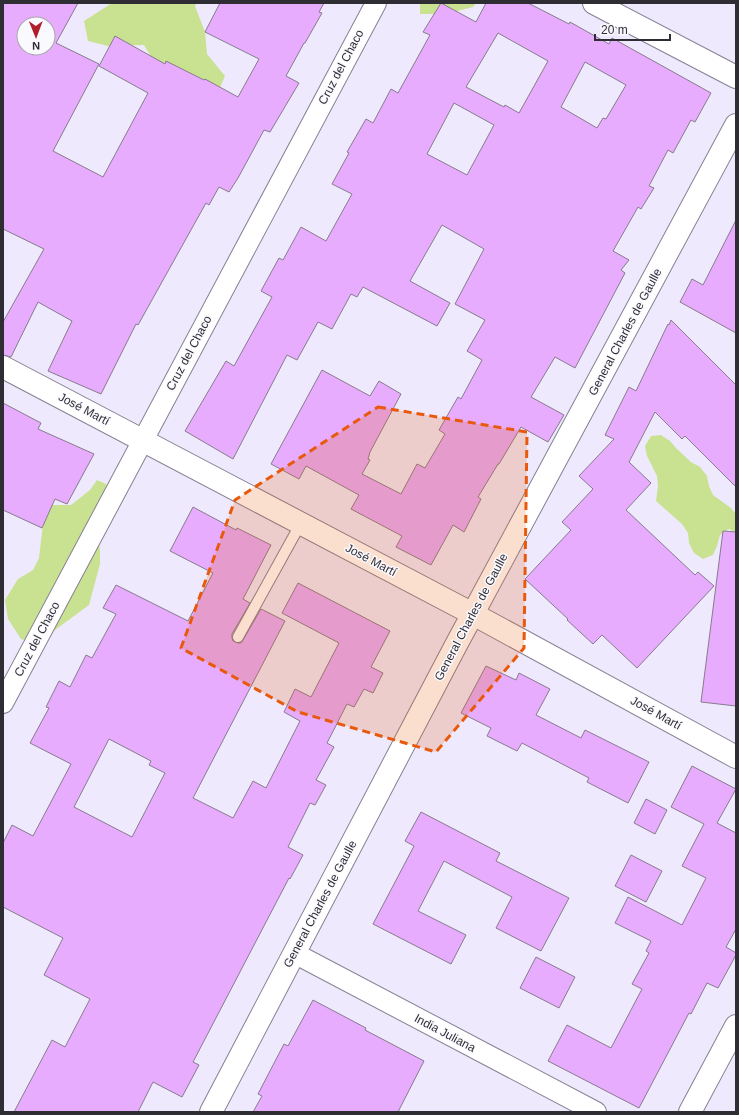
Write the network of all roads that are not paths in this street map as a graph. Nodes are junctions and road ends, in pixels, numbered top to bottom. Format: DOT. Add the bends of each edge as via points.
graph roads {
  1 [pos="376,3"];
  2 [pos="594,3"];
  3 [pos="736,77"];
  4 [pos="736,125"];
  5 [pos="3,367"];
  6 [pos="143,440"];
  7 [pos="301,523"];
  8 [pos="473,614"];
  9 [pos="238,637"];
  10 [pos="3,703"];
  11 [pos="736,757"];
  12 [pos="294,953"];
  13 [pos="736,1026"];
  14 [pos="211,1112"];
  15 [pos="596,1112"];
  16 [pos="690,1112"];
  1 -- 6 [label="street, Cruz del Chaco"];
  2 -- 3 [label="street"];
  4 -- 8 [label="street, General Charles de Gaulle"];
  5 -- 6 [label="street, José Martí"];
  6 -- 7 [label="street, José Martí"];
  6 -- 10 [label="street, Cruz del Chaco"];
  7 -- 8 [label="street, José Martí"];
  7 -- 9 [label="lane"];
  8 -- 11 [label="street, José Martí"];
  8 -- 12 [label="street, General Charles de Gaulle"];
  12 -- 14 [label="street, General Charles de Gaulle"];
  12 -- 15 [label="street, India Juliana"];
  13 -- 16 [label="street"];
}
